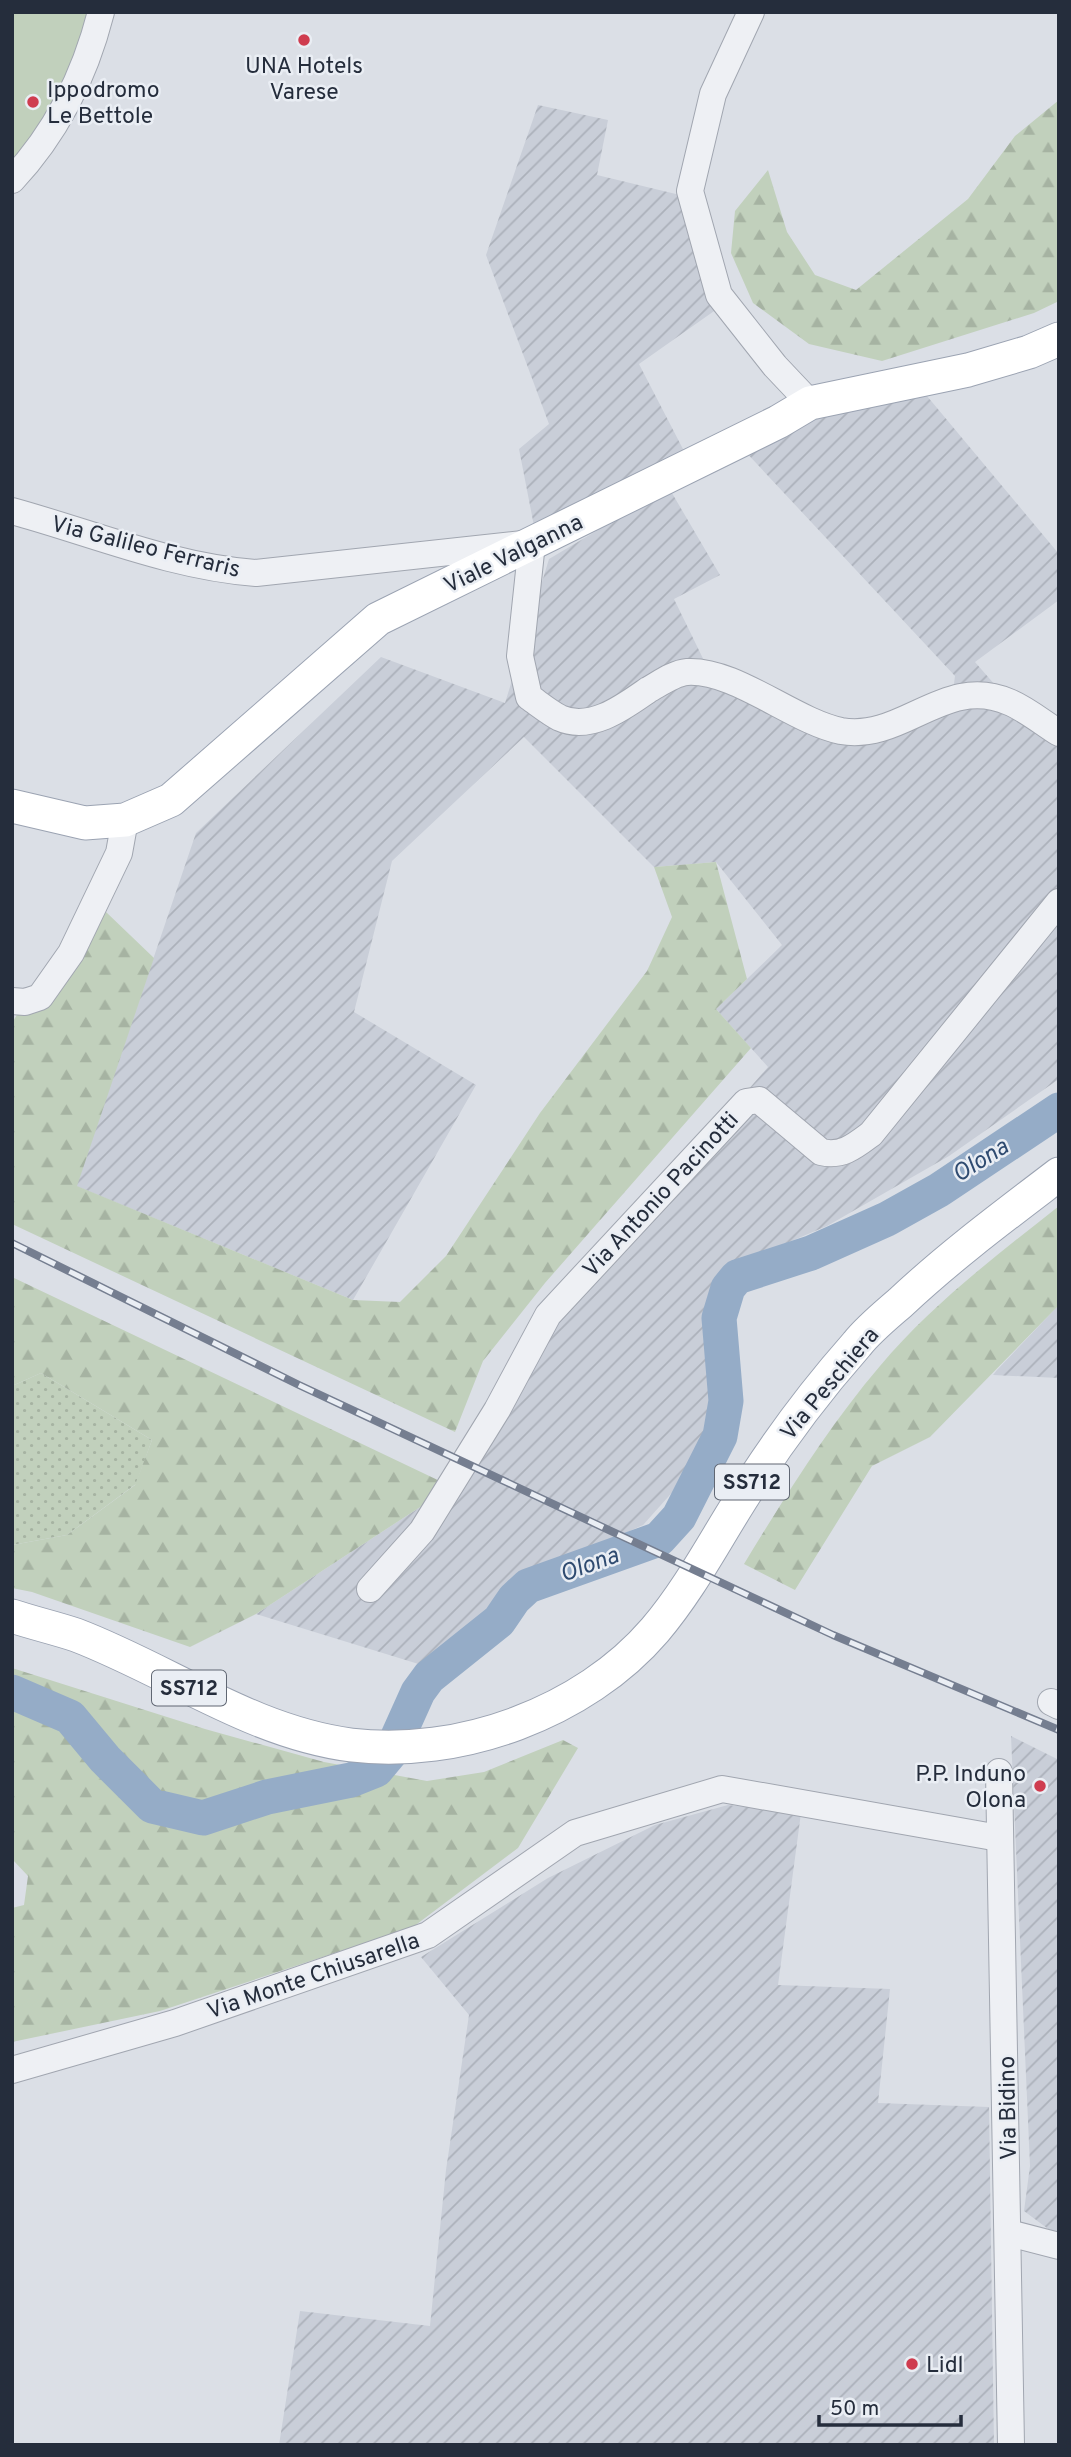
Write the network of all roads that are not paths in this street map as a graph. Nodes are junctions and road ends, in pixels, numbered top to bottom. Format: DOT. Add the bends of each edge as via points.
graph roads {
  1 [pos="102,12"];
  2 [pos="751,12"];
  3 [pos="12,180"];
  4 [pos="1059,339"];
  5 [pos="810,403"];
  6 [pos="12,511"];
  7 [pos="532,543"];
  8 [pos="1059,733"];
  9 [pos="12,806"];
  10 [pos="125,820"];
  11 [pos="1059,902"];
  12 [pos="12,1001"];
  13 [pos="1059,1174"];
  14 [pos="370,1588"];
  15 [pos="12,1616"];
  16 [pos="999,1772"];
  17 [pos="999,1838"];
  18 [pos="12,2070"];
  19 [pos="1009,2234"];
  20 [pos="1059,2246"];
  21 [pos="1011,2445"];
  1 -- 3 [label="street" via="75,89 53,129"];
  2 -- 5 [label="street" via="713,94 690,191 719,295"];
  4 -- 5 [label="main road, Viale Valganna" via="968,370"];
  5 -- 7 [label="main road, Viale Valganna"];
  6 -- 7 [label="street, Via Galileo Ferraris" via="230,571 256,573"];
  7 -- 8 [label="street" via="520,656 529,697 562,719 592,720 616,712 659,683 687,672 739,685 811,721 842,731 869,731 898,723 953,696 982,695 1009,701"];
  7 -- 10 [label="main road, Viale Valganna" via="378,620 171,800"];
  9 -- 10 [label="main road, Viale Valganna" via="85,823"];
  10 -- 12 [label="street" via="119,853 71,953 40,997"];
  11 -- 14 [label="street, Via Antonio Pacinotti" via="872,1134 848,1150 833,1155 821,1152 758,1100 746,1102 548,1315 497,1410 422,1531"];
  13 -- 15 [label="main road, Via Peschiera / SS712" via="944,1261 859,1341 751,1483 671,1611 637,1649 599,1680 549,1709 479,1734 427,1744 351,1745 303,1735 76,1636"];
  16 -- 17 [label="street, Via Bidino"];
  17 -- 18 [label="street, Via Monte Chiusarella" via="722,1789 575,1833 428,1935 175,2023"];
  17 -- 19 [label="street, Via Bidino"];
  19 -- 20 [label="street"];
  19 -- 21 [label="street, Via Bidino"];
}
